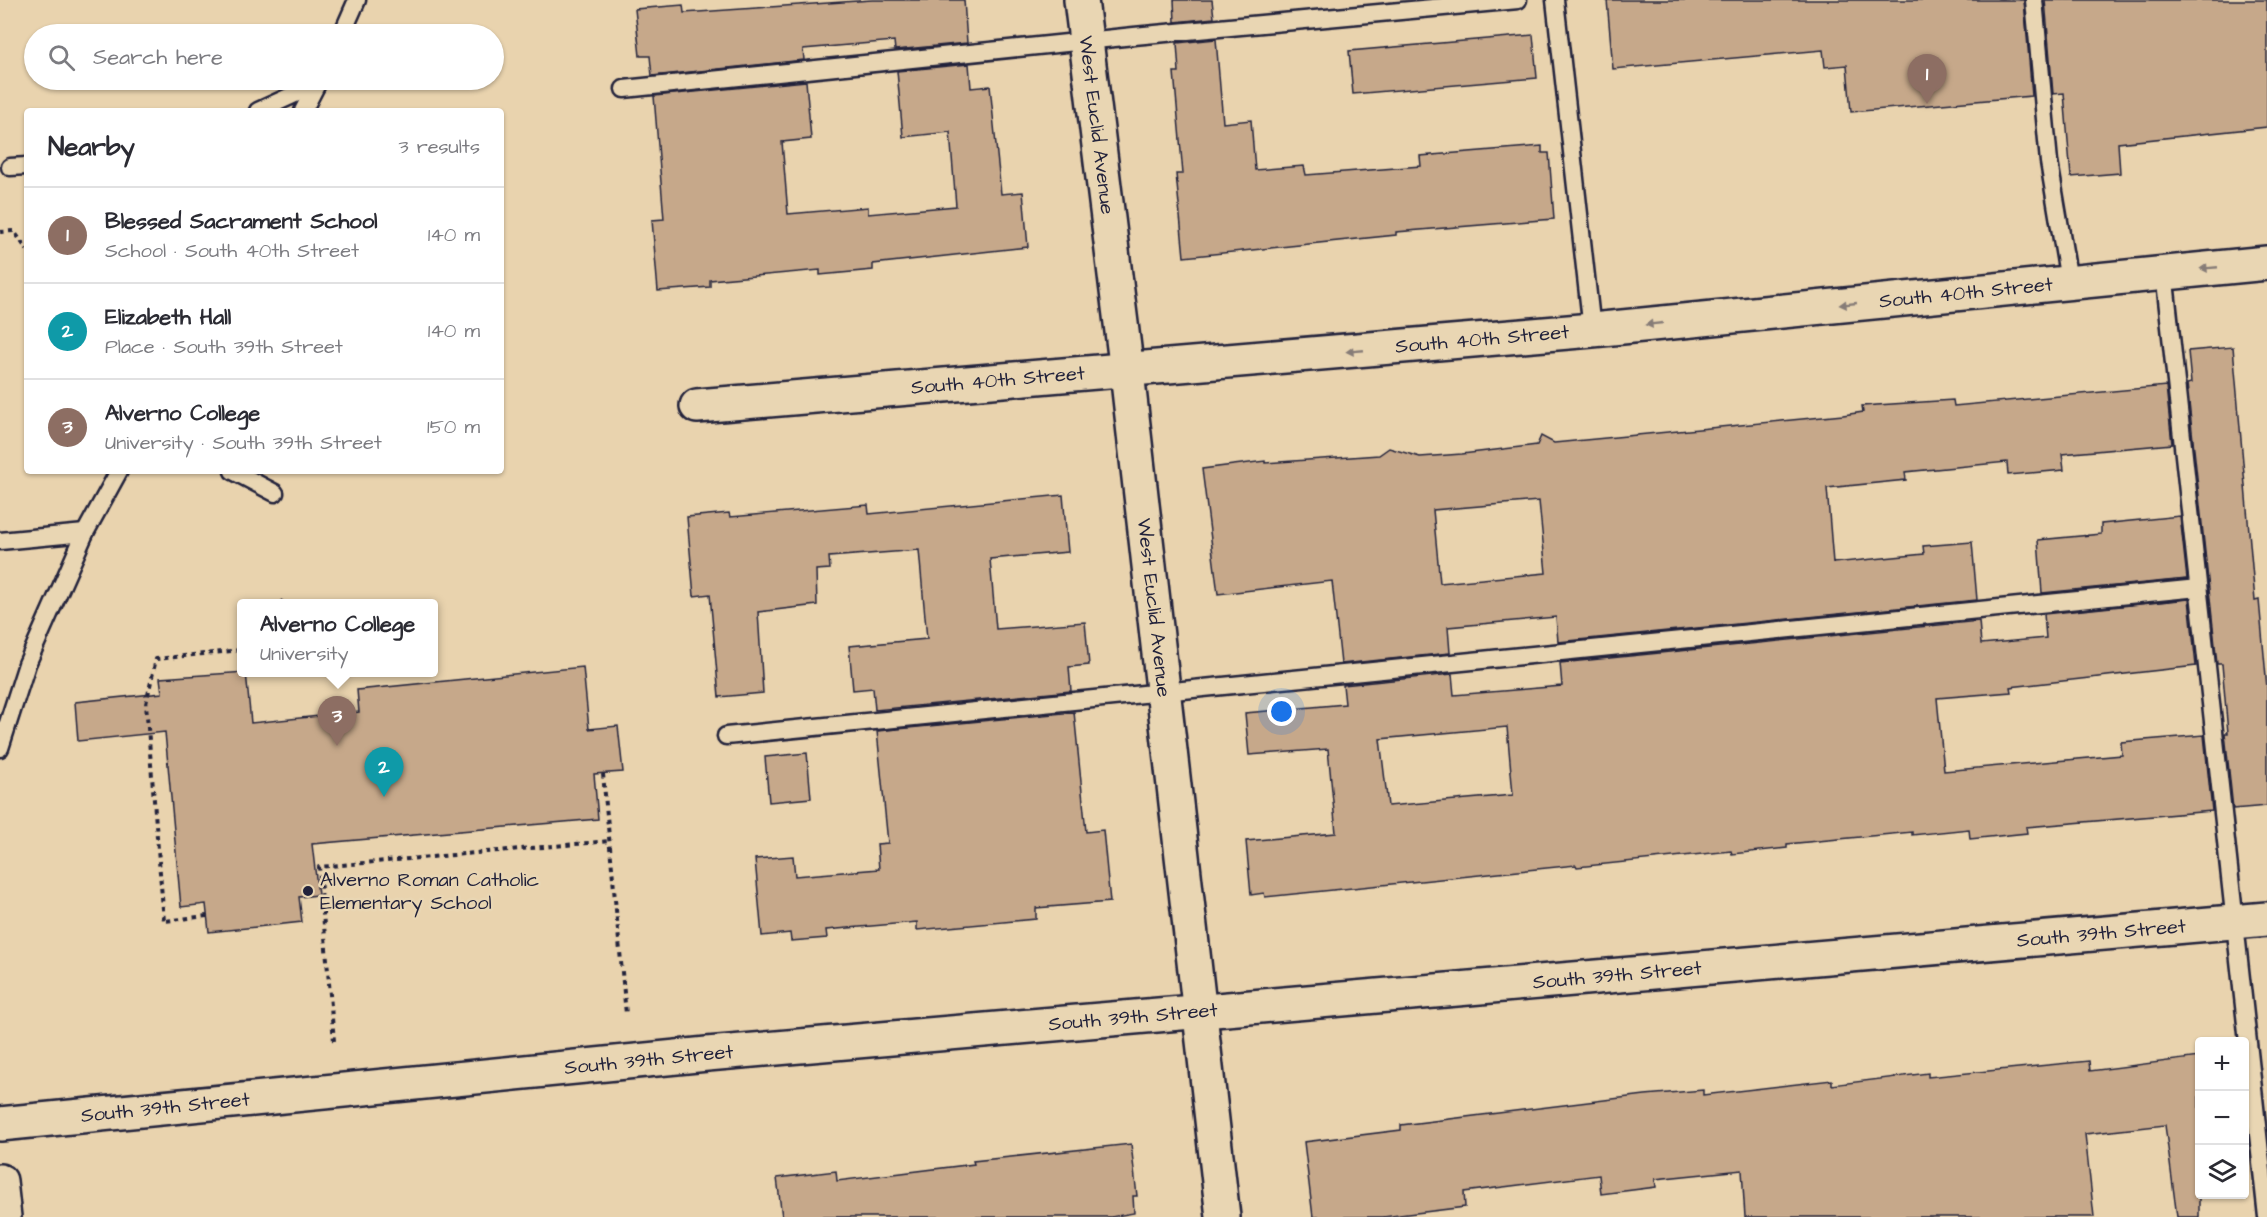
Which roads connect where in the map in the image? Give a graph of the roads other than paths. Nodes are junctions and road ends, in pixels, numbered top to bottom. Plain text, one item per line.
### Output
1 (357, 0) edge
2 (1081, 0) edge
3 (1518, 0) edge
4 (1555, 0) edge
5 (2034, 0) edge
6 (346, 24) edge
7 (1086, 40) junction
8 (624, 88) dead end
9 (301, 90) edge
10 (314, 90) edge
11 (264, 108) edge
12 (305, 108) edge
13 (24, 166) edge
14 (10, 167) dead end
15 (2267, 263) edge
16 (2163, 272) junction
17 (2069, 281) junction
18 (1592, 330) junction
19 (1127, 372) junction
20 (697, 406) dead end
21 (116, 474) edge
22 (239, 474) edge
23 (275, 493) dead end
24 (85, 533) junction
25 (0, 541) edge
26 (2198, 588) junction
27 (1162, 690) junction
28 (726, 736) dead end
29 (0, 748) edge
30 (2267, 919) edge
31 (2233, 922) junction
32 (1199, 1013) junction
33 (0, 1124) edge
34 (0, 1181) edge
35 (4, 1217) edge
36 (1223, 1217) edge
37 (2267, 1217) edge

1 - 6 lane
2 - 7 street, West Euclid Avenue
3 - 7 lane
4 - 18 lane
5 - 17 lane
7 - 8 lane
7 - 19 street, West Euclid Avenue
9 - 11 lane
10 - 12 lane
13 - 14 lane
15 -> 16 street, South 40th Street
16 - 17 street, South 40th Street
16 - 26 lane
17 -> 18 street, South 40th Street
18 -> 19 street, South 40th Street
19 - 20 street, South 40th Street
19 - 27 street, West Euclid Avenue
21 - 24 lane
22 - 23 lane
24 - 25 lane
24 - 29 lane
26 - 27 lane
26 - 31 lane
27 - 28 lane
27 - 32 street, West Euclid Avenue
30 - 31 street, South 39th Street
31 - 32 street, South 39th Street
31 - 37 lane
32 - 33 street, South 39th Street
32 - 36 street, West Euclid Avenue
34 - 35 street

